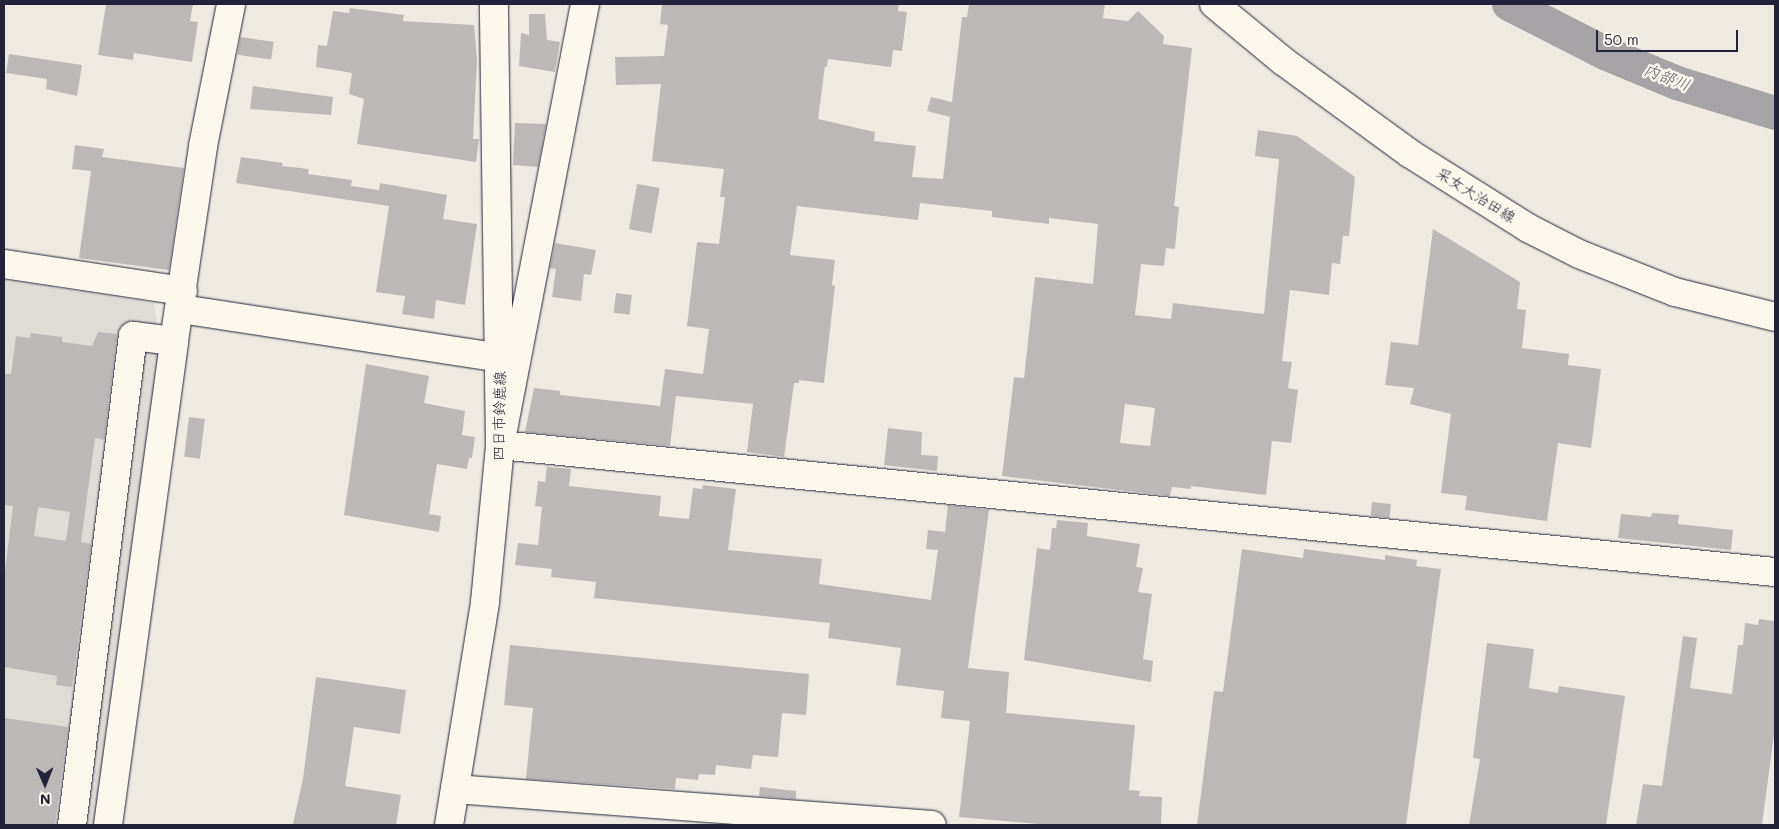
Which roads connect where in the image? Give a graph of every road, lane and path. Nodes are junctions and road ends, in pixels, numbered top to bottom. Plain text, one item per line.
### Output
1 (231, 4) edge
2 (494, 4) edge
3 (585, 4) edge
4 (1214, 4) edge
5 (4, 264) edge
6 (182, 300) junction
7 (1775, 317) edge
8 (174, 342) junction
9 (500, 358) junction
10 (500, 446) junction
11 (1775, 572) edge
12 (455, 788) junction
13 (72, 825) edge
14 (108, 825) edge
15 (449, 825) edge
16 (932, 825) edge

1 - 6 street
2 - 9 street, 四日市鈴鹿線
3 - 10 street
4 - 7 street, 采女大治田線
5 - 6 street
6 - 8 street
6 - 9 street
8 - 13 street
8 - 14 street
9 - 10 street, 四日市鈴鹿線
10 - 11 street
10 - 12 street, 四日市鈴鹿線
12 - 15 street, 四日市鈴鹿線
12 - 16 street

